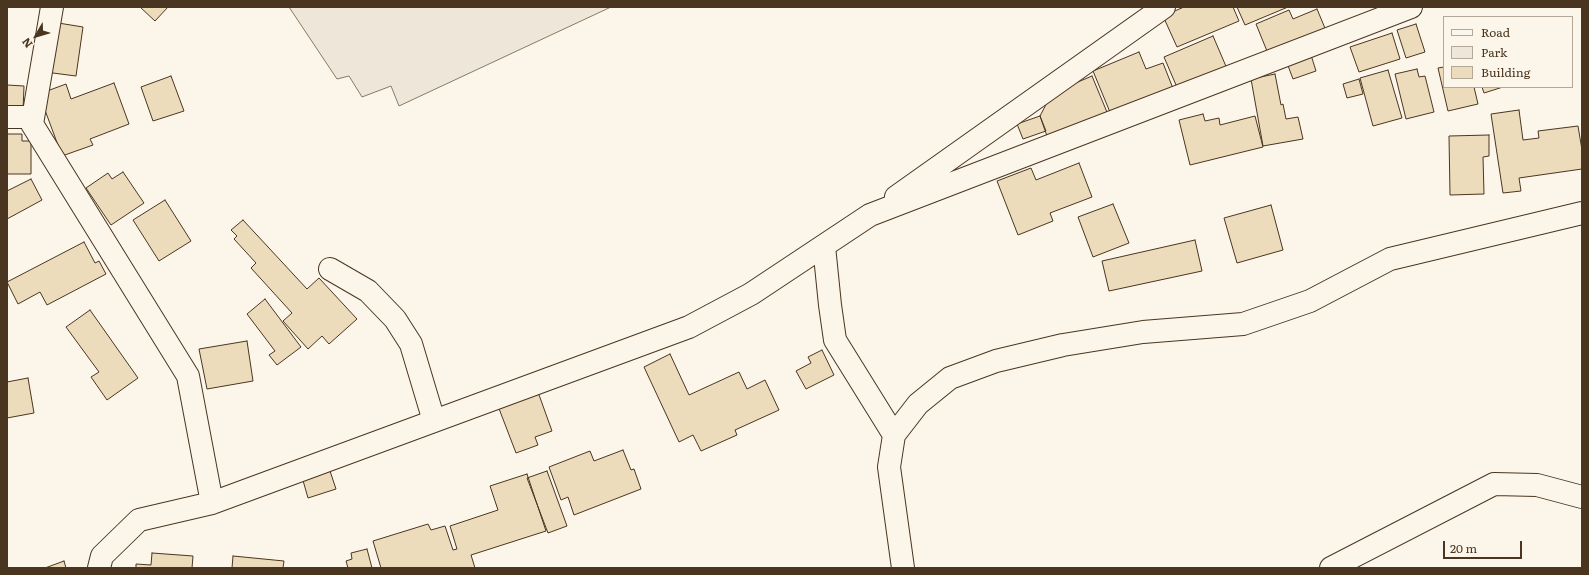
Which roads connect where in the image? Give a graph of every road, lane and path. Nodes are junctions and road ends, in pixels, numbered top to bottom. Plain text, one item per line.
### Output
1 (52, 7) edge
2 (1164, 7) edge
3 (1411, 7) edge
4 (7, 117) edge
5 (33, 117) junction
6 (1582, 213) edge
7 (870, 215) junction
8 (824, 246) junction
9 (330, 269) dead end
10 (434, 421) junction
11 (894, 435) junction
12 (1582, 497) edge
13 (212, 503) junction
14 (99, 568) edge
15 (903, 568) edge
16 (1331, 568) edge

1 - 5 street
2 - 7 street
3 - 7 street
4 - 5 street
5 - 13 street
6 - 11 street
7 - 8 street
8 - 10 street
8 - 11 street
9 - 10 street
10 - 13 street
11 - 15 street
12 - 16 street
13 - 14 street

